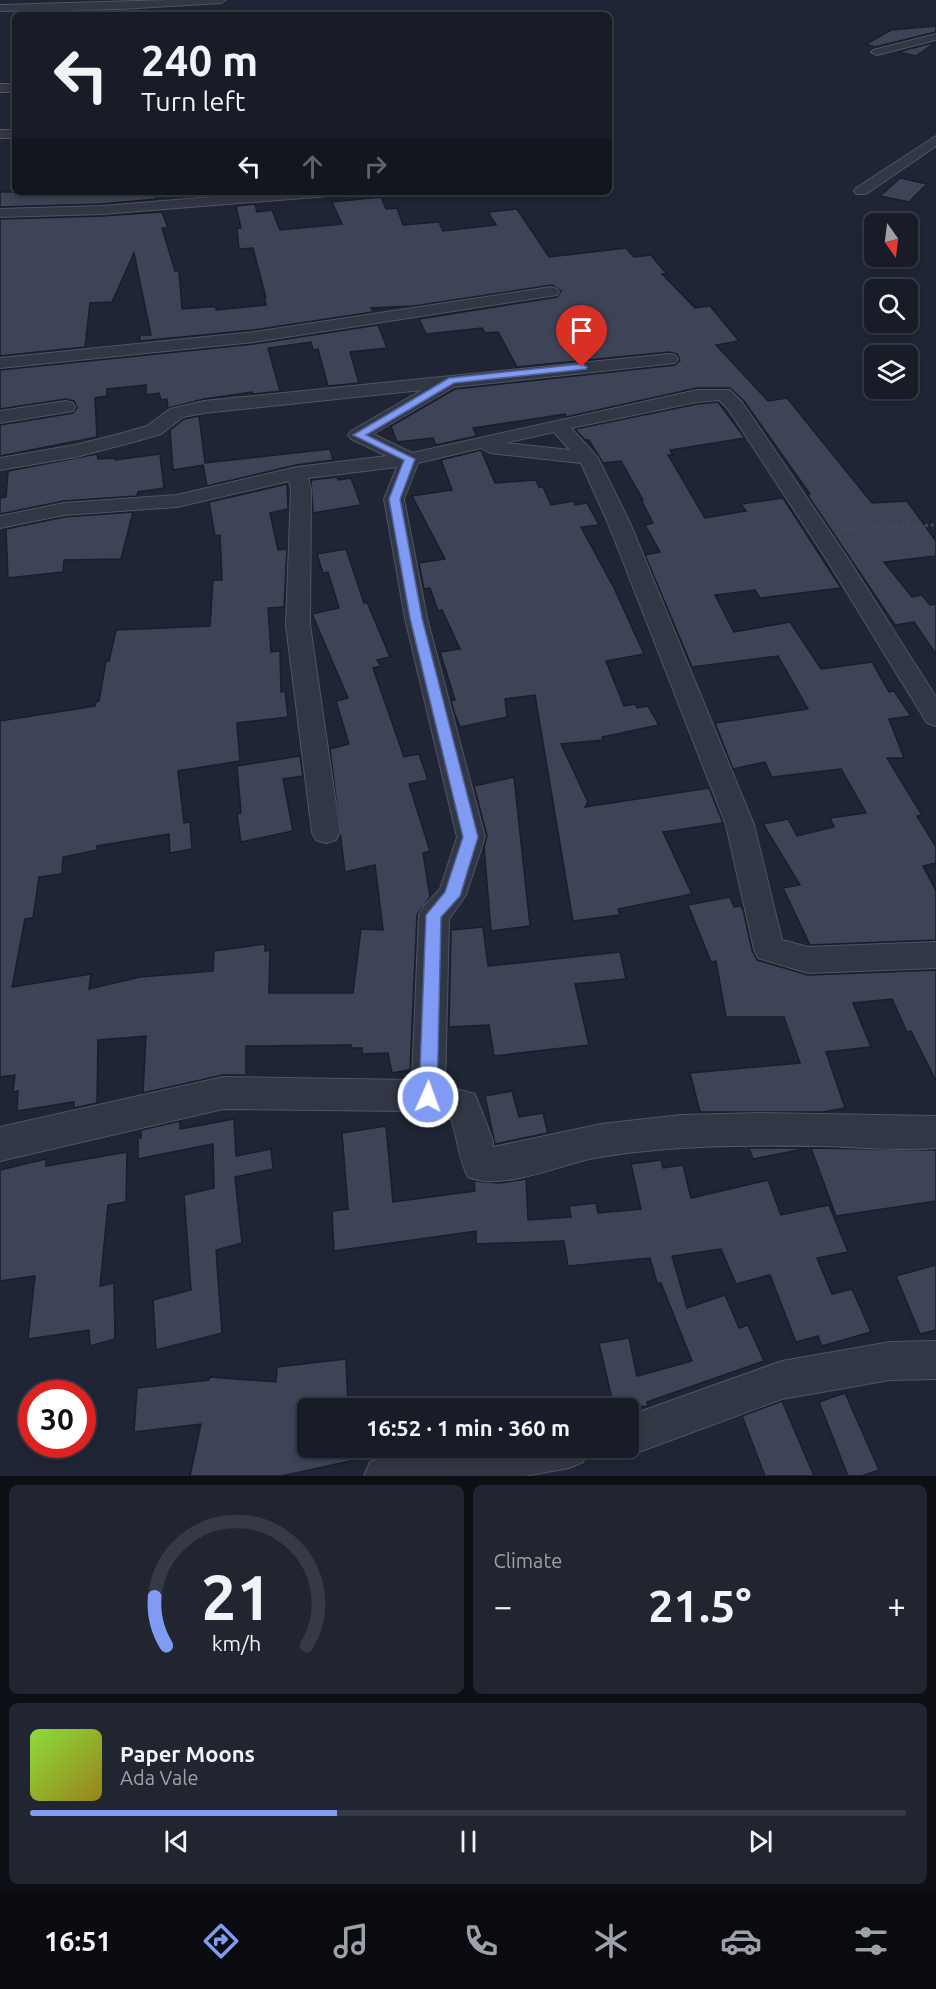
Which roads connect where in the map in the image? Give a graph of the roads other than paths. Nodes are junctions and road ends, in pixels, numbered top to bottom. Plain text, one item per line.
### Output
1 (221, 0) edge
2 (0, 8) edge
3 (936, 37) edge
4 (877, 52) dead end
5 (936, 140) edge
6 (861, 191) dead end
7 (291, 195) edge
8 (0, 213) edge
9 (551, 292) dead end
10 (669, 358) dead end
11 (0, 363) edge
12 (452, 380) junction
13 (66, 407) dead end
14 (0, 417) edge
15 (558, 425) junction
16 (471, 445) junction
17 (588, 458) junction
18 (410, 459) junction
19 (0, 464) edge
20 (297, 473) junction
21 (0, 522) edge
22 (936, 717) edge
23 (326, 832) dead end
24 (936, 955) edge
25 (428, 1097) junction
26 (936, 1132) edge
27 (0, 1143) edge
28 (936, 1360) edge
29 (639, 1432) edge
30 (512, 1458) edge
31 (384, 1476) edge

1 - 2 street
3 - 4 street
5 - 6 street
7 - 8 street
9 - 11 street
10 - 12 street
12 - 18 street
12 - 19 street
13 - 14 street
15 - 16 street
15 - 17 street
15 - 22 street
16 - 17 street
16 - 18 street
17 - 24 street
18 - 20 street
18 - 25 street
20 - 21 street
20 - 23 street
25 - 26 street
25 - 27 street
28 - 29 street
30 - 31 street

